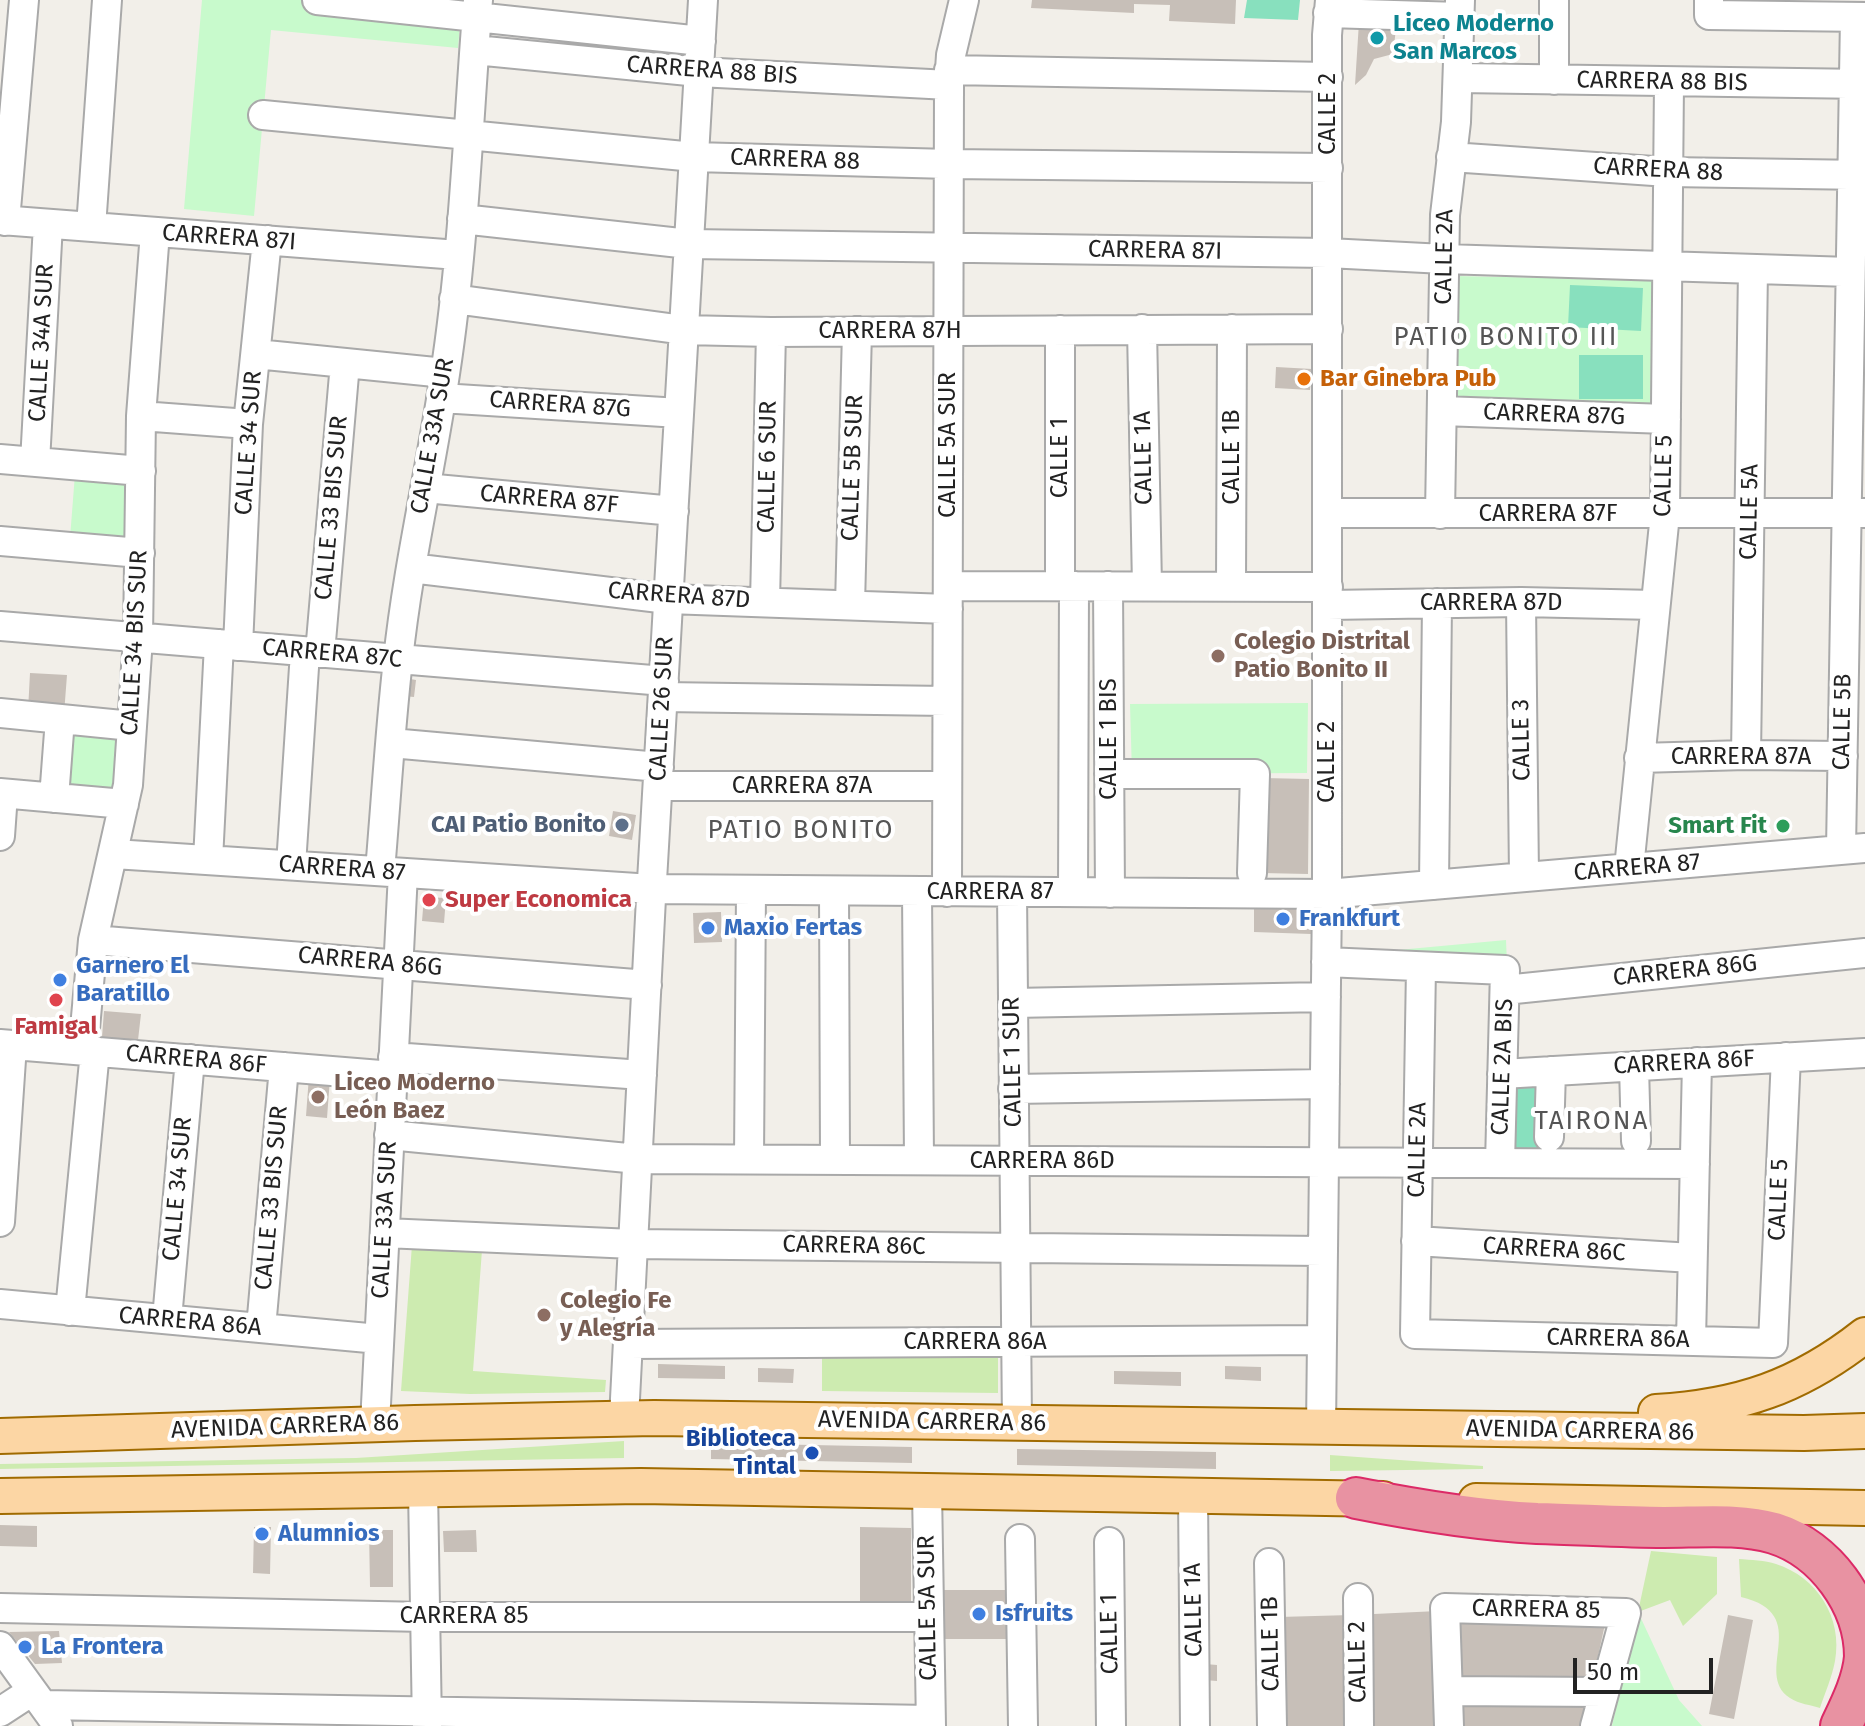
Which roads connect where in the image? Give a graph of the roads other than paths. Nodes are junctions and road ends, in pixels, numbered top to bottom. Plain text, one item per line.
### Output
1 (24, 0) edge
2 (107, 0) edge
3 (317, 0) edge
4 (703, 0) edge
5 (964, 0) edge
6 (1554, 0) edge
7 (382, 3) edge
8 (1329, 7) edge
9 (477, 8) edge
10 (1460, 8) edge
11 (1709, 8) edge
12 (1795, 8) edge
13 (1860, 17) edge
14 (10, 30) edge
15 (701, 41) junction
16 (475, 50) junction
17 (699, 72) junction
18 (949, 77) junction
19 (1328, 77) junction
20 (1459, 78) junction
21 (1554, 80) junction
22 (1669, 83) junction
23 (1859, 84) edge
24 (263, 115) dead end
25 (7, 119) edge
26 (470, 135) junction
27 (694, 157) junction
28 (1451, 157) junction
29 (949, 164) junction
30 (1328, 168) junction
31 (1668, 172) junction
32 (1858, 175) edge
33 (462, 219) junction
34 (2, 220) edge
35 (48, 224) junction
36 (91, 227) junction
37 (155, 232) junction
38 (267, 240) junction
39 (689, 244) junction
40 (948, 249) junction
41 (1328, 253) junction
42 (458, 255) junction
43 (1444, 259) junction
44 (1667, 266) junction
45 (1753, 269) junction
46 (1850, 272) junction
47 (454, 299) junction
48 (1142, 329) junction
49 (1232, 329) junction
50 (1328, 329) junction
51 (684, 330) junction
52 (1060, 330) junction
53 (857, 331) junction
54 (948, 331) junction
55 (771, 332) junction
56 (256, 354) junction
57 (345, 363) junction
58 (443, 386) junction
59 (1442, 411) junction
60 (679, 413) junction
61 (141, 416) junction
62 (1666, 419) junction
63 (248, 424) junction
64 (0, 459) edge
65 (35, 462) junction
66 (141, 471) junction
67 (425, 488) junction
68 (674, 511) junction
69 (1328, 513) junction
70 (1750, 513) junction
71 (1856, 513) edge
72 (1440, 514) junction
73 (1665, 514) junction
74 (0, 541) edge
75 (140, 553) junction
76 (411, 568) junction
77 (1067, 586) junction
78 (1108, 586) junction
79 (1147, 586) junction
80 (1231, 586) junction
81 (1328, 596) junction
82 (948, 597) junction
83 (668, 599) junction
84 (765, 602) junction
85 (1521, 602) junction
86 (1437, 603) junction
87 (850, 605) junction
88 (1655, 605) junction
89 (0, 626) edge
90 (138, 638) junction
91 (228, 645) junction
92 (312, 652) junction
93 (398, 660) junction
94 (663, 689) junction
95 (947, 701) junction
96 (0, 713) edge
97 (60, 719) junction
98 (132, 726) junction
99 (391, 743) junction
100 (1746, 755) junction
101 (1843, 756) junction
102 (1639, 758) junction
103 (1109, 774) junction
104 (658, 776) junction
105 (947, 786) junction
106 (2, 794) edge
107 (54, 798) junction
108 (124, 804) junction
109 (0, 836) edge
110 (1853, 849) edge
111 (114, 854) junction
112 (208, 860) junction
113 (291, 865) junction
114 (1629, 868) junction
115 (392, 872) junction
116 (1252, 873) dead end
117 (1524, 877) junction
118 (1434, 885) junction
119 (652, 889) junction
120 (751, 890) junction
121 (834, 891) junction
122 (917, 891) junction
123 (947, 892) junction
124 (1012, 892) junction
125 (1073, 892) junction
126 (1110, 893) junction
127 (1327, 894) junction
128 (93, 940) junction
129 (1865, 953) edge
130 (1326, 962) junction
131 (398, 965) junction
132 (1421, 967) junction
133 (1505, 980) junction
134 (647, 985) junction
135 (1326, 997) junction
136 (1013, 1003) junction
137 (6, 1044) edge
138 (89, 1051) junction
139 (1865, 1053) edge
140 (1786, 1057) junction
141 (190, 1059) junction
142 (1697, 1062) junction
143 (393, 1066) junction
144 (1634, 1066) junction
145 (284, 1067) junction
146 (1551, 1071) junction
147 (1502, 1074) junction
148 (642, 1075) junction
149 (1325, 1084) junction
150 (1013, 1089) junction
151 (389, 1135) junction
152 (1549, 1137) dead end
153 (1636, 1141) dead end
154 (2, 1146) edge
155 (638, 1159) junction
156 (749, 1159) junction
157 (835, 1160) junction
158 (919, 1160) junction
159 (1014, 1160) junction
160 (1324, 1162) junction
161 (1418, 1162) junction
162 (1500, 1163) junction
163 (1695, 1164) junction
164 (0, 1222) edge
165 (385, 1233) junction
166 (1416, 1241) junction
167 (633, 1244) junction
168 (1015, 1248) junction
169 (1323, 1251) junction
170 (1692, 1258) junction
171 (0, 1304) edge
172 (70, 1311) junction
173 (167, 1319) junction
174 (261, 1328) junction
175 (1415, 1334) joint
176 (1865, 1335) edge
177 (379, 1339) junction
178 (1322, 1340) junction
179 (1016, 1341) junction
180 (1691, 1341) junction
181 (1773, 1343) joint
182 (628, 1344) junction
183 (624, 1418) junction
184 (1017, 1423) junction
185 (375, 1424) junction
186 (1321, 1428) junction
187 (1368, 1429) junction
188 (1865, 1431) edge
189 (0, 1436) edge
190 (423, 1489) junction
191 (927, 1491) junction
192 (1193, 1495) junction
193 (0, 1496) edge
194 (1356, 1498) junction
195 (1865, 1508) edge
196 (1020, 1539) dead end
197 (1109, 1542) dead end
198 (1269, 1563) dead end
199 (1358, 1598) dead end
200 (0, 1608) edge
201 (425, 1617) junction
202 (929, 1617) junction
203 (0, 1646) edge
204 (1448, 1691) junction
205 (1604, 1692) junction
206 (45, 1708) edge
207 (0, 1712) edge
208 (427, 1718) edge
209 (930, 1723) edge
210 (1023, 1726) edge
211 (1111, 1726) edge
212 (1195, 1726) edge
213 (1272, 1726) edge
214 (1359, 1726) edge
215 (1449, 1726) edge
216 (1595, 1726) edge
217 (1841, 1726) edge

1 - 14 street
2 - 36 street
3 - 7 street
4 - 15 street, CALLE 26 SUR
5 - 18 street, CALLE 5A SUR
6 - 21 street
7 - 9 street
8 - 10 street
8 - 19 street, CALLE 2
9 - 15 street
9 - 16 street, CALLE 33A SUR
10 - 20 street, CALLE 2A
11 - 12 street
12 - 13 street
13 - 23 street, CALLE 5B
14 - 25 street
15 - 17 street, CALLE 26 SUR
16 - 17 street, CARRERA 88 BIS
16 - 26 street, CALLE 33A SUR
17 - 18 street, CARRERA 88 BIS
17 - 27 street, CALLE 26 SUR
18 - 19 street, CARRERA 88 BIS
18 - 29 street, CALLE 5A SUR
19 - 30 street, CALLE 2
20 - 21 street, CARRERA 88 BIS
20 - 28 street, CALLE 2A
21 - 22 street, CARRERA 88 BIS
22 - 23 street, CARRERA 88 BIS
22 - 31 street, CALLE 5
23 - 32 street, CALLE 5B
24 - 26 street, CARRERA 88
25 - 34 street
26 - 27 street, CARRERA 88
26 - 33 street, CALLE 33A SUR
27 - 29 street, CARRERA 88
27 - 39 street, CALLE 26 SUR
28 - 31 street, CARRERA 88
28 - 43 street, CALLE 2A
29 - 30 street, CARRERA 88
29 - 40 street, CALLE 5A SUR
30 - 41 street, CALLE 2
31 - 32 street, CARRERA 88
31 - 44 street, CALLE 5
32 - 46 street, CALLE 5B
33 - 39 street, CARRERA 87I
33 - 42 street, CALLE 33A SUR
34 - 35 street, CARRERA 87I
35 - 36 street, CARRERA 87I
35 - 65 street, CALLE 34A SUR
36 - 37 street, CARRERA 87I
37 - 38 street, CARRERA 87I
37 - 61 street, CALLE 34 BIS SUR
38 - 42 street, CARRERA 87I
38 - 56 street, CALLE 34 SUR
39 - 40 street, CARRERA 87I
39 - 51 street, CALLE 26 SUR
40 - 41 street, CARRERA 87I
40 - 54 street, CALLE 5A SUR
41 - 43 street, CARRERA 87I
41 - 50 street, CALLE 2
42 - 47 street, CALLE 33A SUR
43 - 44 street, CARRERA 87I
43 - 59 street, CALLE 2A
44 - 45 street, CARRERA 87I
44 - 62 street, CALLE 5
45 - 46 street, CARRERA 87I
45 - 70 street, CALLE 5A
46 - 71 street, CALLE 5B
47 - 51 street, CARRERA 87H
47 - 58 street, CALLE 33A SUR
48 - 49 street, CARRERA 87H
48 - 52 street, CARRERA 87H
48 - 79 street, CALLE 1A
49 - 50 street, CARRERA 87H
49 - 80 street, CALLE 1B
50 - 69 street, CALLE 2
51 - 55 street, CARRERA 87H
51 - 60 street, CALLE 26 SUR
52 - 54 street, CARRERA 87H
52 - 77 street, CALLE 1
53 - 54 street, CARRERA 87H
53 - 55 street, CARRERA 87H
53 - 87 street, CALLE 5B SUR
54 - 82 street, CALLE 5A SUR
55 - 84 street, CALLE 6 SUR
56 - 57 street, CARRERA 87G
56 - 63 street, CALLE 34 SUR
57 - 58 street, CARRERA 87G
57 - 92 street, CALLE 33 BIS SUR
58 - 60 street, CARRERA 87G
58 - 67 street, CALLE 33A SUR
59 - 62 street, CARRERA 87G
59 - 72 street, CALLE 2A
60 - 68 street, CALLE 26 SUR
61 - 63 street
61 - 66 street, CALLE 34 BIS SUR
62 - 73 street, CALLE 5
63 - 91 street, CALLE 34 SUR
64 - 65 street
65 - 66 street
66 - 75 street, CALLE 34 BIS SUR
67 - 68 street, CARRERA 87F
67 - 76 street, CALLE 33A SUR
68 - 83 street, CALLE 26 SUR
69 - 72 street, CARRERA 87F
69 - 81 street, CALLE 2
70 - 71 street, CARRERA 87F
70 - 73 street, CARRERA 87F
70 - 100 street, CALLE 5A
71 - 101 street, CALLE 5B
72 - 73 street, CARRERA 87F
73 - 88 street, CALLE 5
74 - 75 street
75 - 90 street, CALLE 34 BIS SUR
76 - 83 street, CARRERA 87D
76 - 93 street, CALLE 33A SUR
77 - 78 street, CARRERA 87D
77 - 82 street, CARRERA 87D
77 - 125 street, CALLE 1 BIS
78 - 79 street, CARRERA 87D
78 - 103 street, CALLE 1 BIS
79 - 80 street, CARRERA 87D
80 - 81 street, CARRERA 87D
81 - 86 street, CARRERA 87D
81 - 127 street, CALLE 2
82 - 87 street, CARRERA 87D
82 - 95 street, CALLE 5A SUR
83 - 84 street, CARRERA 87D
83 - 94 street, CALLE 26 SUR
84 - 87 street, CARRERA 87D
85 - 86 street, CARRERA 87D
85 - 88 street, CARRERA 87D
85 - 117 street, CALLE 3
86 - 118 street
88 - 102 street, CALLE 5
89 - 90 street, CARRERA 87C
90 - 91 street, CARRERA 87C
90 - 98 street, CALLE 34 BIS SUR
91 - 92 street, CARRERA 87C
91 - 112 street, CALLE 34 SUR
92 - 93 street, CARRERA 87C
92 - 113 street, CALLE 33 BIS SUR
93 - 94 street, CARRERA 87C
93 - 99 street, CALLE 33A SUR
94 - 95 street, CARRERA 87C
94 - 104 street, CALLE 26 SUR
95 - 105 street, CALLE 5A SUR
96 - 97 street
97 - 98 street
97 - 107 street
98 - 108 street, CALLE 34 BIS SUR
99 - 104 street, CARRERA 87A
99 - 115 street, CALLE 33A SUR
100 - 101 street, CARRERA 87A
100 - 102 street, CARRERA 87A
101 - 110 street, CALLE 5B
102 - 114 street, CALLE 5
103 - 116 street
103 - 126 street, CALLE 1 BIS
104 - 105 street, CARRERA 87A
104 - 119 street, CALLE 26 SUR
105 - 123 street, CALLE 5A SUR
106 - 107 street
106 - 109 street
107 - 108 street
108 - 111 street, CALLE 34 BIS SUR
110 - 114 street, CARRERA 87
111 - 112 street, CARRERA 87
111 - 128 street, CALLE 34 BIS SUR
112 - 113 street, CARRERA 87
113 - 115 street, CARRERA 87
114 - 117 street, CARRERA 87
115 - 119 street, CARRERA 87
115 - 131 street, CALLE 33A SUR
117 - 118 street, CARRERA 87
118 - 127 street, CARRERA 87
119 - 120 street, CARRERA 87
119 - 134 street, CALLE 26 SUR
120 - 121 street, CARRERA 87
120 - 156 street
121 - 122 street, CARRERA 87
121 - 157 street
122 - 123 street, CARRERA 87
122 - 158 street
123 - 124 street, CARRERA 87
124 - 125 street, CARRERA 87
124 - 136 street, CALLE 1 SUR
125 - 126 street, CARRERA 87
126 - 127 street, CARRERA 87
127 - 130 street, CALLE 2
128 - 131 street, CARRERA 86G
128 - 138 street, CALLE 34 BIS SUR
129 - 133 street, CARRERA 86G
130 - 132 street, CARRERA 86G
130 - 135 street, CALLE 2
131 - 134 street, CARRERA 86G
131 - 143 street, CALLE 33A SUR
132 - 133 street, CARRERA 86G
132 - 161 street, CALLE 2A
133 - 147 street, CALLE 2A BIS
134 - 148 street, CALLE 26 SUR
135 - 136 street
135 - 149 street, CALLE 2
136 - 150 street, CALLE 1 SUR
137 - 138 street, CARRERA 86F
137 - 154 street
138 - 141 street, CARRERA 86F
138 - 172 street, CALLE 34 BIS SUR
139 - 140 street, CARRERA 86F
140 - 142 street, CARRERA 86F
140 - 181 street, CALLE 5
141 - 145 street, CARRERA 86F
141 - 173 street, CALLE 34 SUR
142 - 144 street, CARRERA 86F
142 - 163 street
143 - 145 street, CARRERA 86F
143 - 148 street, CARRERA 86F
143 - 151 street, CALLE 33A SUR
144 - 146 street, CARRERA 86F
144 - 153 street
145 - 174 street, CALLE 33 BIS SUR
146 - 147 street, CARRERA 86F
146 - 152 street
147 - 162 street, CALLE 2A BIS
148 - 155 street, CALLE 26 SUR
149 - 150 street
149 - 160 street, CALLE 2
150 - 159 street, CALLE 1 SUR
151 - 155 street, CARRERA 86D
151 - 165 street, CALLE 33A SUR
154 - 164 street
155 - 156 street, CARRERA 86D
155 - 167 street, CALLE 26 SUR
156 - 157 street, CARRERA 86D
157 - 158 street, CARRERA 86D
158 - 159 street, CARRERA 86D
159 - 160 street, CARRERA 86D
159 - 168 street, CALLE 1 SUR
160 - 161 street, CARRERA 86D
160 - 169 street, CALLE 2
161 - 162 street, CARRERA 86D
161 - 166 street, CALLE 2A
162 - 163 street, CARRERA 86D
163 - 170 street
165 - 167 street, CARRERA 86C
165 - 177 street, CALLE 33A SUR
166 - 170 street, CARRERA 86C
166 - 175 street, CALLE 2A
167 - 168 street, CARRERA 86C
167 - 182 street, CALLE 26 SUR
168 - 169 street, CARRERA 86C
168 - 179 street, CALLE 1 SUR
169 - 178 street, CALLE 2
170 - 180 street
171 - 172 street, CARRERA 86A
172 - 173 street, CARRERA 86A
173 - 174 street, CARRERA 86A
174 - 177 street, CARRERA 86A
175 - 180 street, CARRERA 86A
176 - 187 main road
177 - 185 street, CALLE 33A SUR
178 - 179 street, CARRERA 86A
178 - 186 street, CALLE 2
179 - 182 street, CARRERA 86A
179 - 184 street, CALLE 1 SUR
180 - 181 street, CARRERA 86A
182 - 183 street, CALLE 26 SUR
183 - 184 main road, AVENIDA CARRERA 86
183 - 185 main road, AVENIDA CARRERA 86
184 - 186 main road, AVENIDA CARRERA 86
185 - 189 main road, AVENIDA CARRERA 86
186 - 187 main road, AVENIDA CARRERA 86
187 - 188 main road, AVENIDA CARRERA 86
190 - 191 main road
190 - 193 main road
190 - 201 street
191 - 192 main road
191 - 202 street, CALLE 5A SUR
192 - 194 main road
192 - 212 street, CALLE 1A
194 - 195 main road
194 - 217 highway
196 - 210 street
197 - 211 street, CALLE 1
198 - 213 street, CALLE 1B
199 - 214 street, CALLE 2
200 - 201 street, CARRERA 85
201 - 202 street, CARRERA 85
201 - 208 street
202 - 209 street, CALLE 5A SUR
203 - 206 street
204 - 205 street
204 - 205 street, CARRERA 85
204 - 215 street
205 - 216 street
206 - 207 street
206 - 208 street
208 - 209 street

